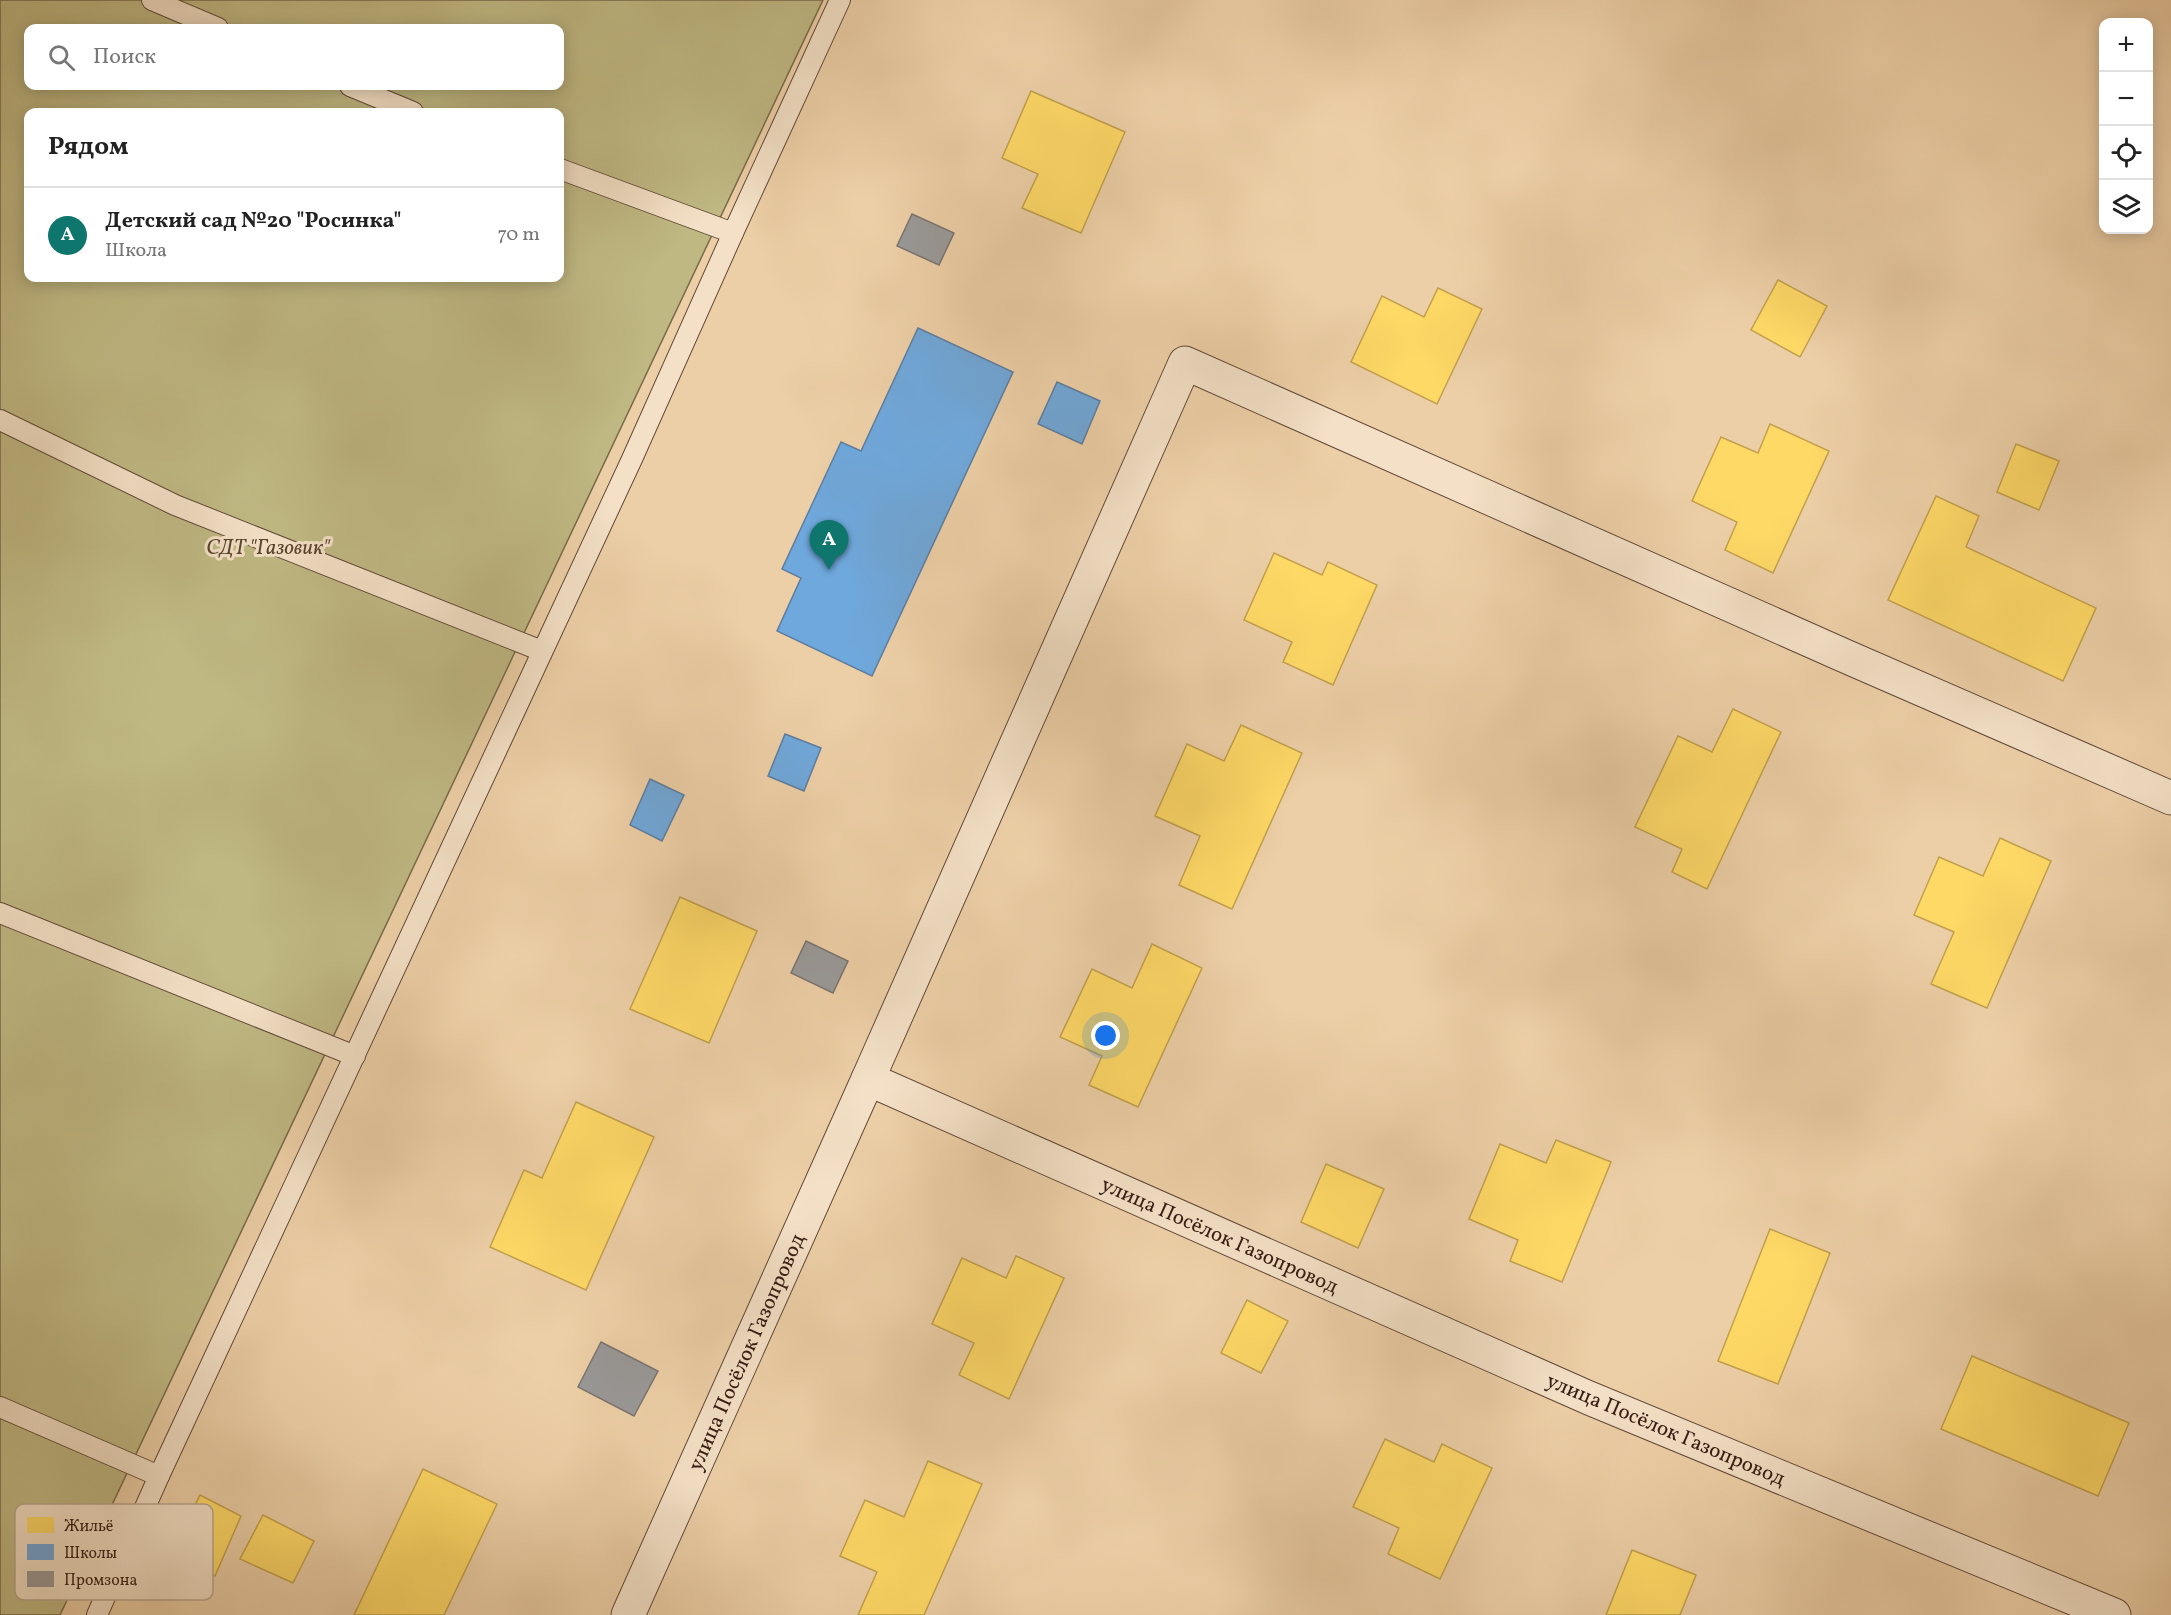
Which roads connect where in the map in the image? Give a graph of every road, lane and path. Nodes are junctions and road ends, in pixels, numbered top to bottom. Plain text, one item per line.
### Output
1 (152, 0) edge
2 (840, 0) edge
3 (209, 24) edge
4 (361, 90) edge
5 (403, 108) edge
6 (564, 170) edge
7 (732, 233) junction
8 (0, 420) edge
9 (542, 651) junction
10 (2171, 798) edge
11 (0, 913) edge
12 (355, 1056) junction
13 (868, 1079) junction
14 (0, 1407) edge
15 (159, 1476) junction
16 (147, 1504) edge
17 (104, 1600) edge
18 (97, 1615) edge
19 (628, 1615) edge
20 (2114, 1615) edge

1 - 3 lane
2 - 7 lane
4 - 5 lane
6 - 7 lane
7 - 9 lane
8 - 9 lane
9 - 12 lane
10 - 13 street
11 - 12 lane
12 - 15 lane
13 - 19 street, улица Посёлок Газопровод
13 - 20 street, улица Посёлок Газопровод
14 - 15 lane
15 - 16 lane
17 - 18 lane

